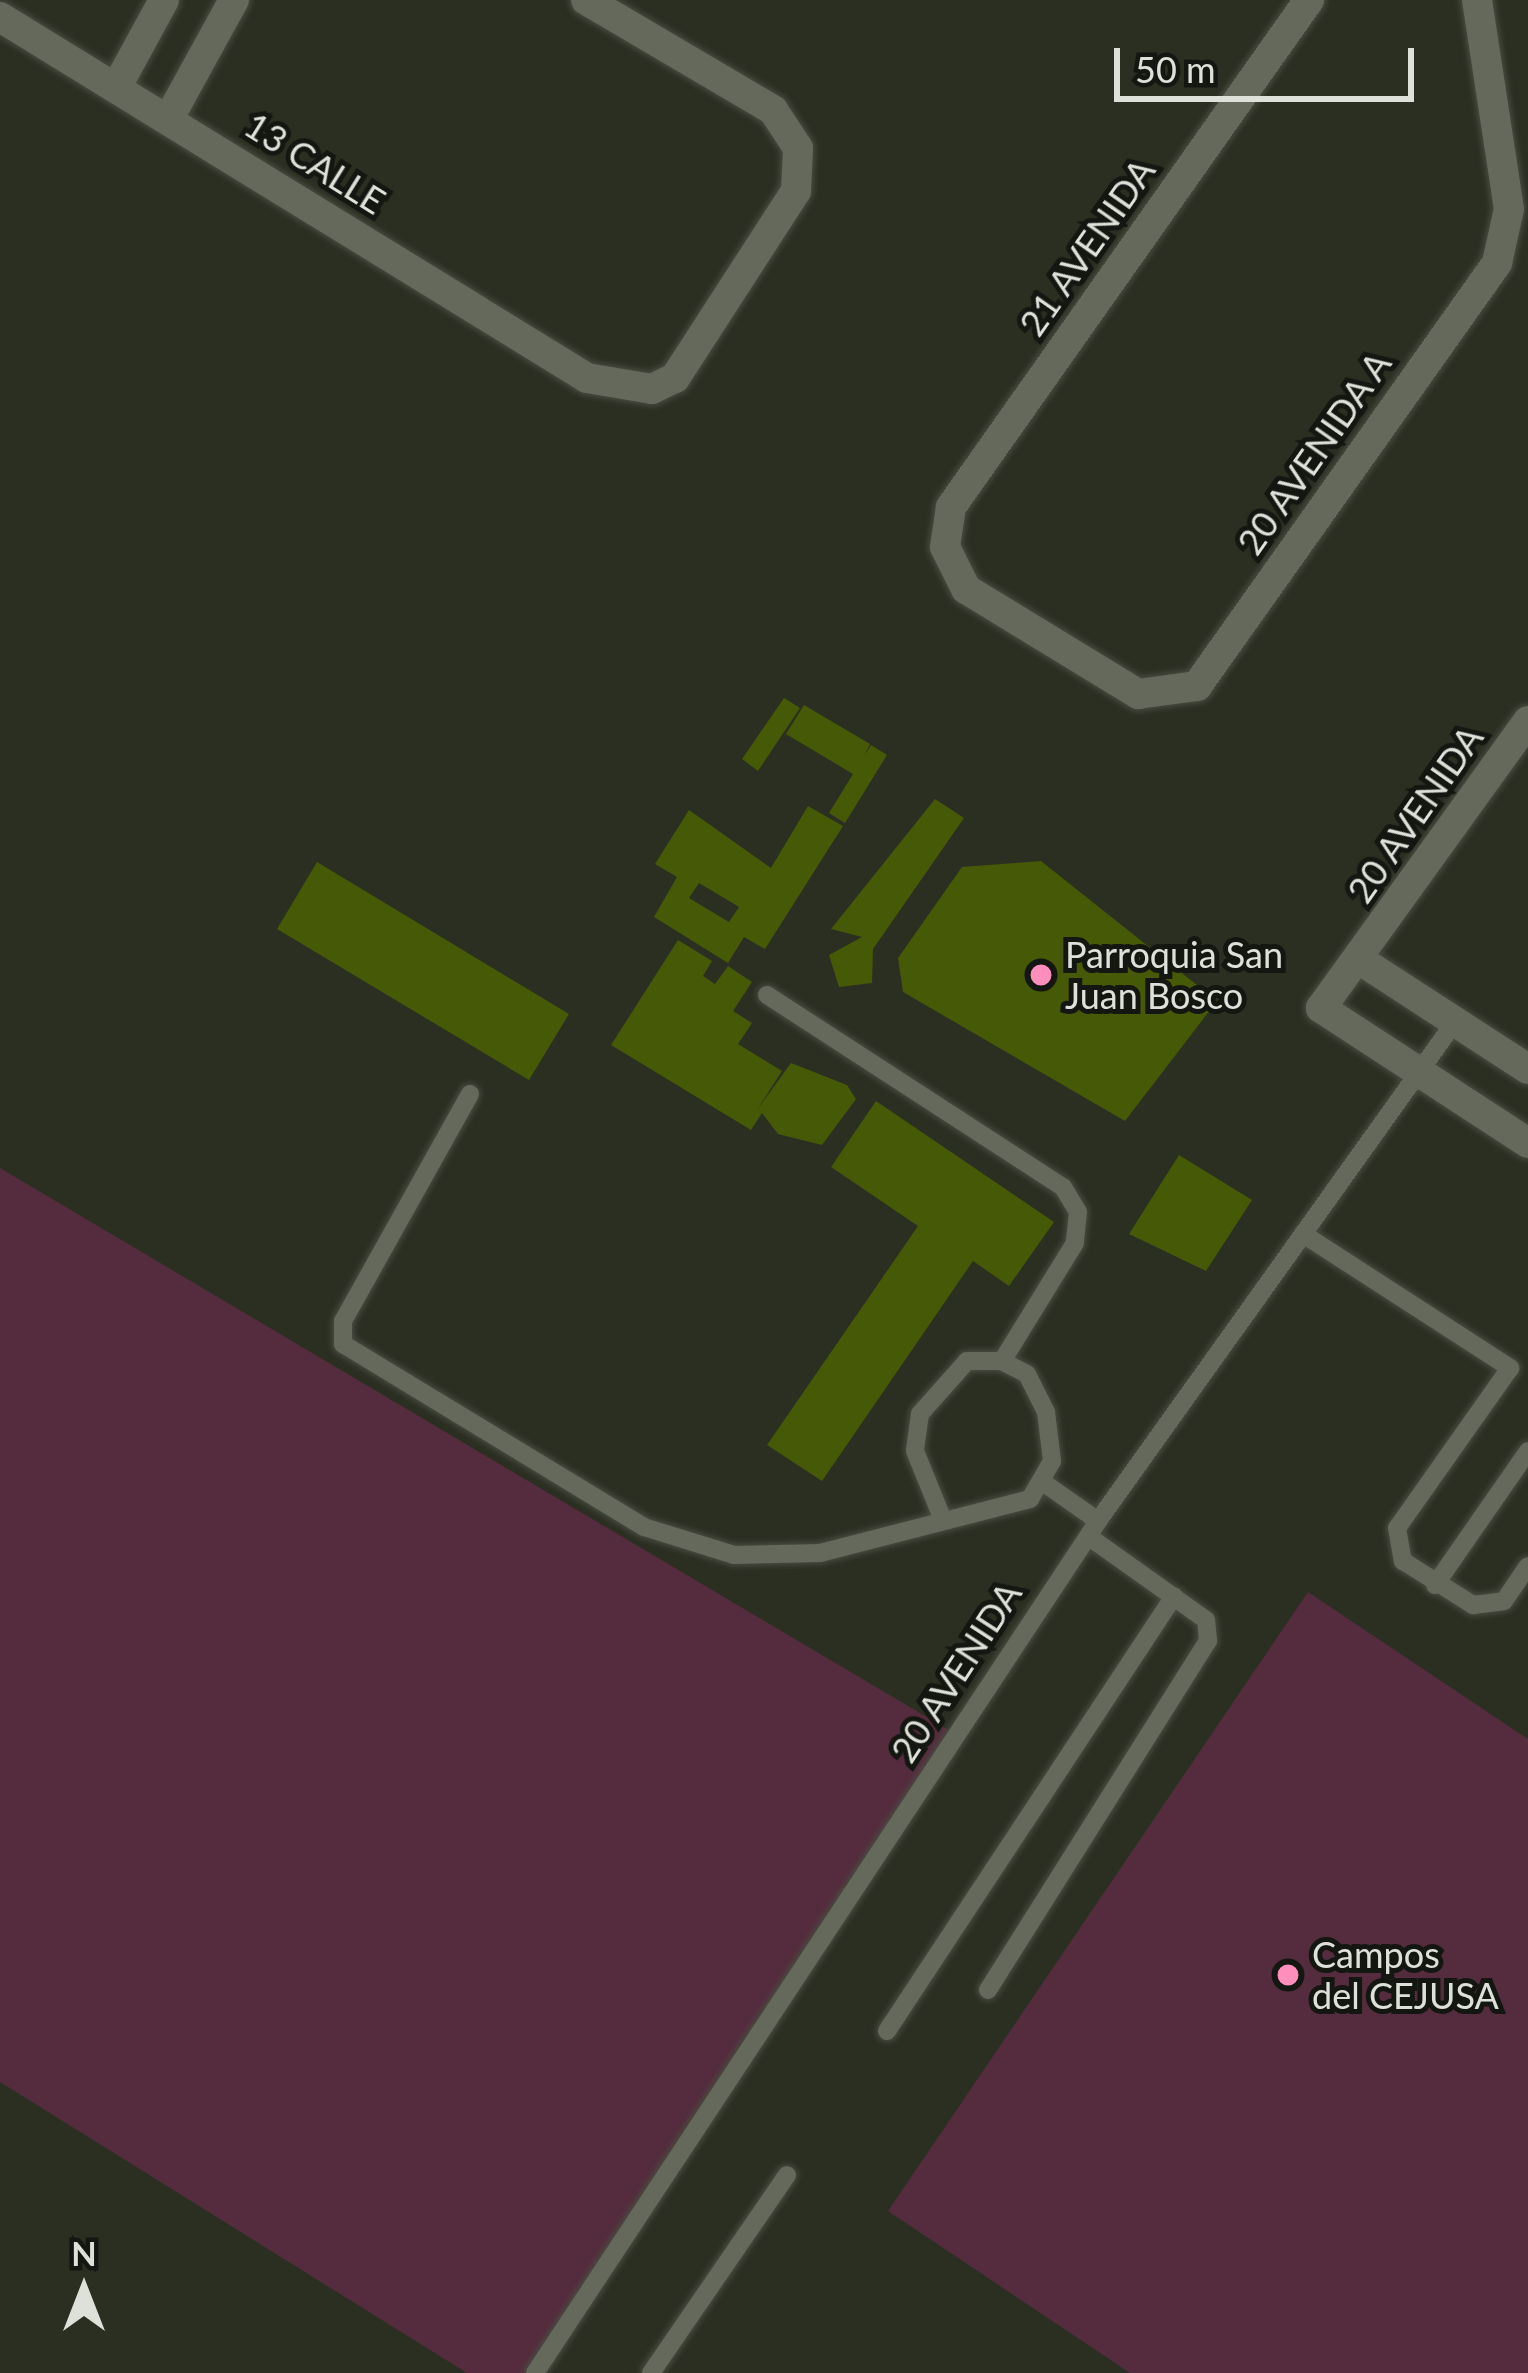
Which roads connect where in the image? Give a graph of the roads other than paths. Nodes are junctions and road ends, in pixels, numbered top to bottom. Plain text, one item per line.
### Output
1 (164, 0) edge
2 (234, 0) edge
3 (586, 0) edge
4 (1310, 0) edge
5 (1477, 0) edge
6 (0, 17) edge
7 (116, 88) junction
8 (169, 118) junction
9 (1167, 698) joint
10 (1528, 721) edge
11 (1360, 960) junction
12 (767, 995) dead end
13 (1454, 1023) junction
14 (1528, 1069) edge
15 (1420, 1072) junction
16 (470, 1094) dead end
17 (1528, 1143) edge
18 (1303, 1234) junction
19 (1002, 1361) junction
20 (1510, 1368) junction
21 (1528, 1381) edge
22 (1528, 1451) edge
23 (1044, 1483) junction
24 (943, 1520) junction
25 (1094, 1529) junction
26 (1528, 1566) edge
27 (1436, 1585) junction
28 (1174, 1596) junction
29 (988, 1990) dead end
30 (887, 2031) dead end
31 (788, 2175) dead end
32 (536, 2373) edge
33 (651, 2373) edge

1 - 7 street
2 - 8 street
3 - 8 street, 13 CALLE
4 - 9 street, 21 AVENIDA
5 - 9 street, 20 AVENIDA A
6 - 7 street, 13 CALLE
7 - 8 street, 13 CALLE
10 - 11 street, 20 AVENIDA
11 - 13 street
11 - 15 street, 20 AVENIDA
12 - 19 lane
13 - 14 street
13 - 15 lane, 20 AVENIDA
15 - 17 street
15 - 18 lane, 20 AVENIDA
16 - 24 lane
18 - 20 lane
18 - 25 lane, 20 AVENIDA
19 - 23 lane
19 - 24 lane
20 - 21 lane
20 - 27 lane
22 - 27 lane
23 - 24 lane
23 - 25 lane
25 - 28 lane
25 - 32 lane, 20 AVENIDA
26 - 27 lane
28 - 29 lane
28 - 30 lane
31 - 33 lane

